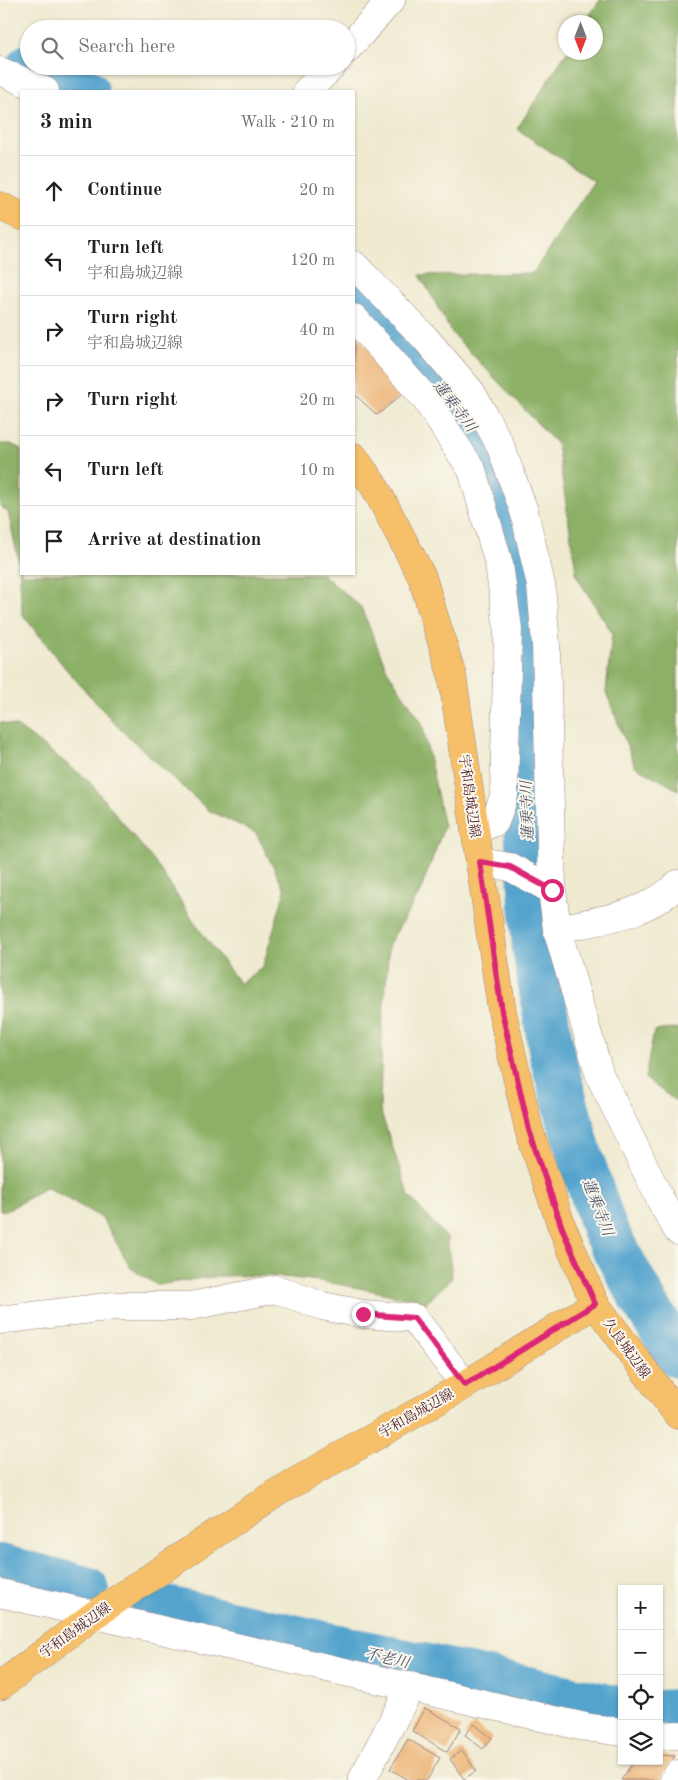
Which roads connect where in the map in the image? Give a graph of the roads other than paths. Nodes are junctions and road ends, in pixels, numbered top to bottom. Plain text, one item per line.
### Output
1 (391, 0) edge
2 (355, 40) edge
3 (0, 71) edge
4 (323, 75) edge
5 (43, 90) edge
6 (308, 90) edge
7 (0, 206) edge
8 (20, 216) edge
9 (355, 266) edge
10 (355, 319) edge
11 (355, 458) edge
12 (475, 830) junction
13 (480, 862) junction
14 (678, 884) edge
15 (552, 890) junction
16 (557, 929) junction
17 (678, 1231) edge
18 (595, 1304) junction
19 (0, 1320) edge
20 (465, 1385) junction
21 (678, 1415) edge
22 (0, 1593) edge
23 (94, 1615) junction
24 (0, 1686) edge
25 (411, 1686) junction
26 (618, 1731) edge
27 (678, 1735) edge
28 (663, 1736) edge
29 (678, 1774) edge
30 (362, 1780) edge
31 (674, 1780) edge

1 - 2 street
3 - 5 street
4 - 6 street
7 - 8 main road
9 - 15 street
10 - 12 street
11 - 12 main road, 宇和島城辺線
12 - 13 main road, 宇和島城辺線
13 - 15 street
13 - 18 main road, 宇和島城辺線
14 - 16 street
15 - 16 street
16 - 17 street
18 - 20 main road, 宇和島城辺線
18 - 21 main road, 久良城辺線
19 - 20 street
20 - 23 main road, 宇和島城辺線
22 - 23 street
23 - 24 main road, 宇和島城辺線
23 - 25 street
25 - 26 street
25 - 30 street
27 - 28 street
29 - 31 street

